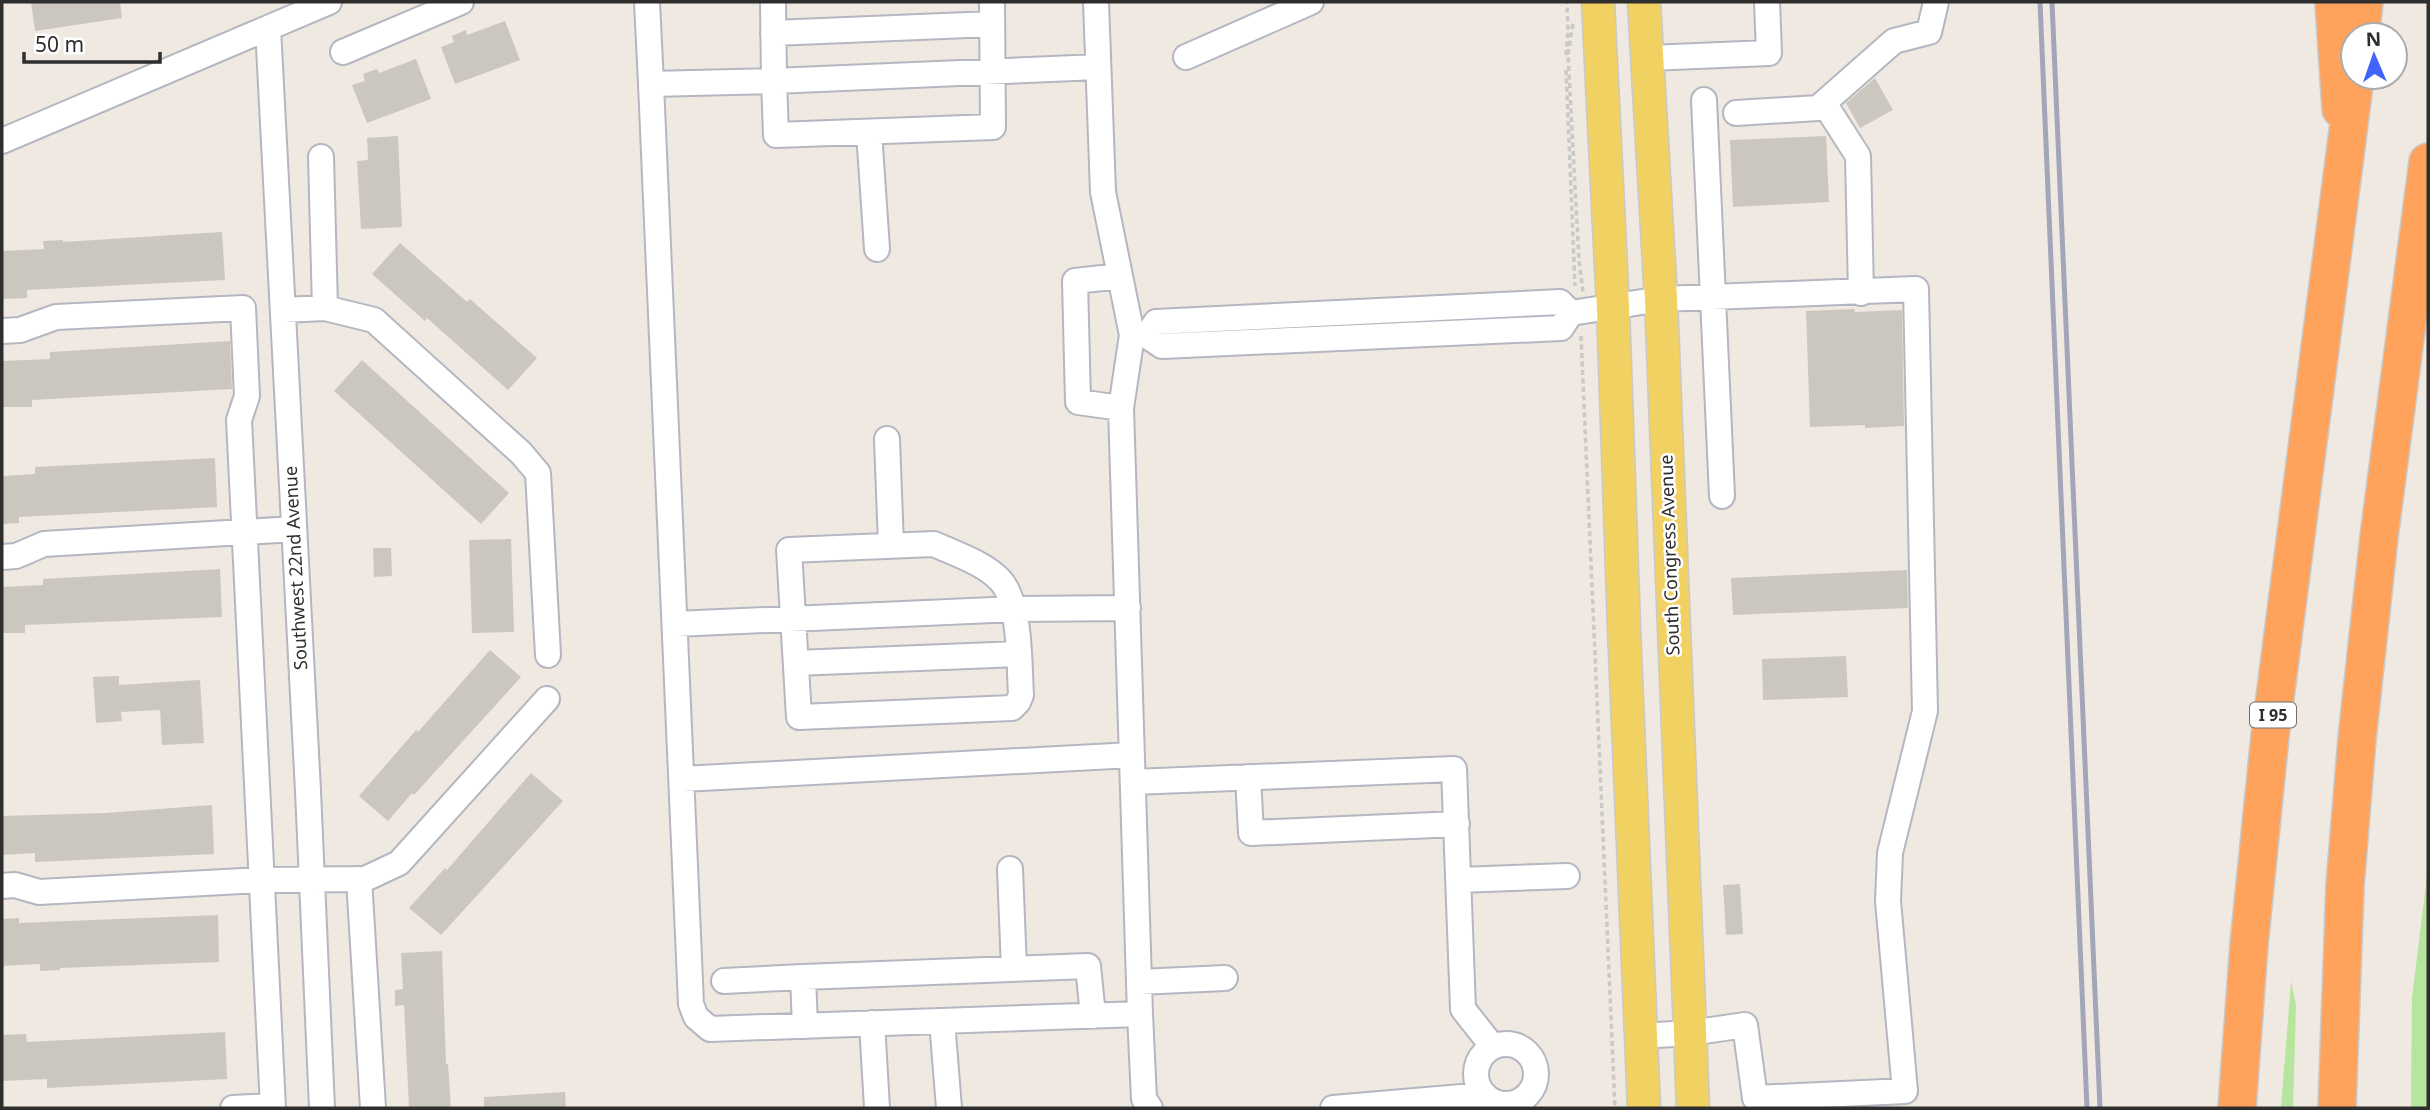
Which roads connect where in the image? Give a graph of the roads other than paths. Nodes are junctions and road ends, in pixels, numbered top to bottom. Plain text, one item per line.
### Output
1 (329, 2) edge
2 (461, 2) edge
3 (647, 2) edge
4 (773, 2) edge
5 (1096, 2) edge
6 (1598, 2) edge
7 (1644, 2) edge
8 (1767, 2) edge
9 (1936, 2) edge
10 (2334, 2) edge
11 (2364, 2) edge
12 (1304, 3) edge
13 (992, 13) edge
14 (2362, 21) edge
15 (268, 27) junction
16 (773, 33) junction
17 (343, 52) dead end
18 (1186, 57) dead end
19 (1648, 58) junction
20 (1098, 68) junction
21 (992, 71) junction
22 (774, 81) junction
23 (651, 84) junction
24 (2353, 91) edge
25 (1704, 100) dead end
26 (1824, 103) junction
27 (1735, 113) dead end
28 (869, 132) junction
29 (2, 141) edge
30 (321, 158) dead end
31 (2344, 160) junction
32 (2428, 162) edge
33 (2425, 204) edge
34 (877, 249) dead end
35 (1120, 276) junction
36 (1861, 293) junction
37 (1712, 298) junction
38 (1661, 299) junction
39 (1465, 307) junction
40 (1613, 308) junction
41 (325, 309) junction
42 (283, 310) junction
43 (1574, 312) junction
44 (1339, 313) junction
45 (1211, 319) junction
46 (2, 331) edge
47 (1466, 332) junction
48 (1140, 336) junction
49 (1340, 338) junction
50 (1213, 344) junction
51 (1121, 408) junction
52 (887, 439) dead end
53 (1722, 496) dead end
54 (294, 529) junction
55 (244, 533) junction
56 (891, 545) junction
57 (2, 557) edge
58 (1128, 608) junction
59 (1015, 609) junction
60 (792, 617) junction
61 (675, 624) junction
62 (1018, 654) junction
63 (548, 655) dead end
64 (796, 663) junction
65 (547, 699) dead end
66 (1132, 755) junction
67 (1248, 777) junction
68 (682, 779) junction
69 (1133, 782) junction
70 (1457, 824) junction
71 (1010, 869) dead end
72 (1567, 876) dead end
73 (312, 879) junction
74 (359, 879) junction
75 (261, 880) junction
76 (1459, 880) junction
77 (2, 886) edge
78 (1014, 969) junction
79 (803, 977) junction
80 (1225, 978) dead end
81 (724, 981) dead end
82 (1139, 982) junction
83 (1140, 1014) junction
84 (1093, 1016) junction
85 (942, 1021) junction
86 (872, 1023) junction
87 (804, 1026) junction
88 (1690, 1033) junction
89 (1641, 1036) junction
90 (1493, 1047) junction
91 (1485, 1095) junction
92 (273, 1107) edge
93 (233, 1108) edge
94 (322, 1108) edge
95 (373, 1108) edge
96 (877, 1108) edge
97 (949, 1108) edge
98 (1150, 1108) edge
99 (1334, 1108) edge
100 (1644, 1108) edge
101 (1693, 1108) edge
102 (2237, 1108) edge
103 (2337, 1108) edge

1 - 15 street
2 - 17 street
3 - 23 street
4 - 16 street
5 - 20 street
6 - 40 main road
7 - 19 main road, South Congress Avenue
8 - 19 street
9 - 26 street
10 - 31 highway
11 - 14 highway
12 - 18 street
13 - 16 street
13 - 21 street
15 - 29 street
15 - 42 street, Southwest 22nd Avenue
16 - 22 street
19 - 38 main road, South Congress Avenue
20 - 21 street
20 - 35 street
21 - 22 street
21 - 28 street
22 - 23 street
22 - 28 street
23 - 61 street
24 - 31 highway, I 95
25 - 37 street
26 - 27 street
26 - 36 street
28 - 34 street
30 - 41 street
31 - 102 highway, I 95
32 - 33 highway
33 - 103 highway
35 - 48 street
35 - 51 street
36 - 37 street
36 - 88 street
37 - 38 street
37 - 53 street
38 - 40 street
38 - 88 main road, South Congress Avenue
39 - 43 street
39 - 44 street
39 - 47 street
40 - 43 street
40 - 89 main road
41 - 42 street
41 - 63 street
42 - 54 street, Southwest 22nd Avenue
43 - 47 street
44 - 45 street
44 - 49 street
45 - 48 street
45 - 50 street
46 - 55 street
47 - 49 street
48 - 50 street
48 - 51 street
49 - 50 street
51 - 58 street
52 - 56 street
54 - 55 street
54 - 73 street, Southwest 22nd Avenue
55 - 57 street
55 - 75 street
56 - 59 street
56 - 60 street
58 - 59 street
58 - 66 street
59 - 60 street
59 - 62 street
60 - 61 street
60 - 64 street
61 - 68 street
62 - 64 street
62 - 64 street
65 - 74 street
66 - 68 street
66 - 69 street
67 - 69 street
67 - 70 street
67 - 70 street
68 - 87 street
69 - 82 street
70 - 76 street
71 - 78 street
72 - 76 street
73 - 74 street
73 - 75 street
73 - 94 street, Southwest 22nd Avenue
74 - 95 street
75 - 77 street
75 - 92 street
76 - 90 street
78 - 79 street
78 - 84 street
79 - 81 street
79 - 87 street
80 - 82 street
82 - 83 street
83 - 84 street
83 - 98 street
84 - 85 street
85 - 86 street
85 - 97 street
86 - 87 street
86 - 96 street
88 - 89 street
88 - 101 main road, South Congress Avenue
89 - 100 main road
90 - 91 street
90 - 91 street
91 - 99 street
92 - 93 street

